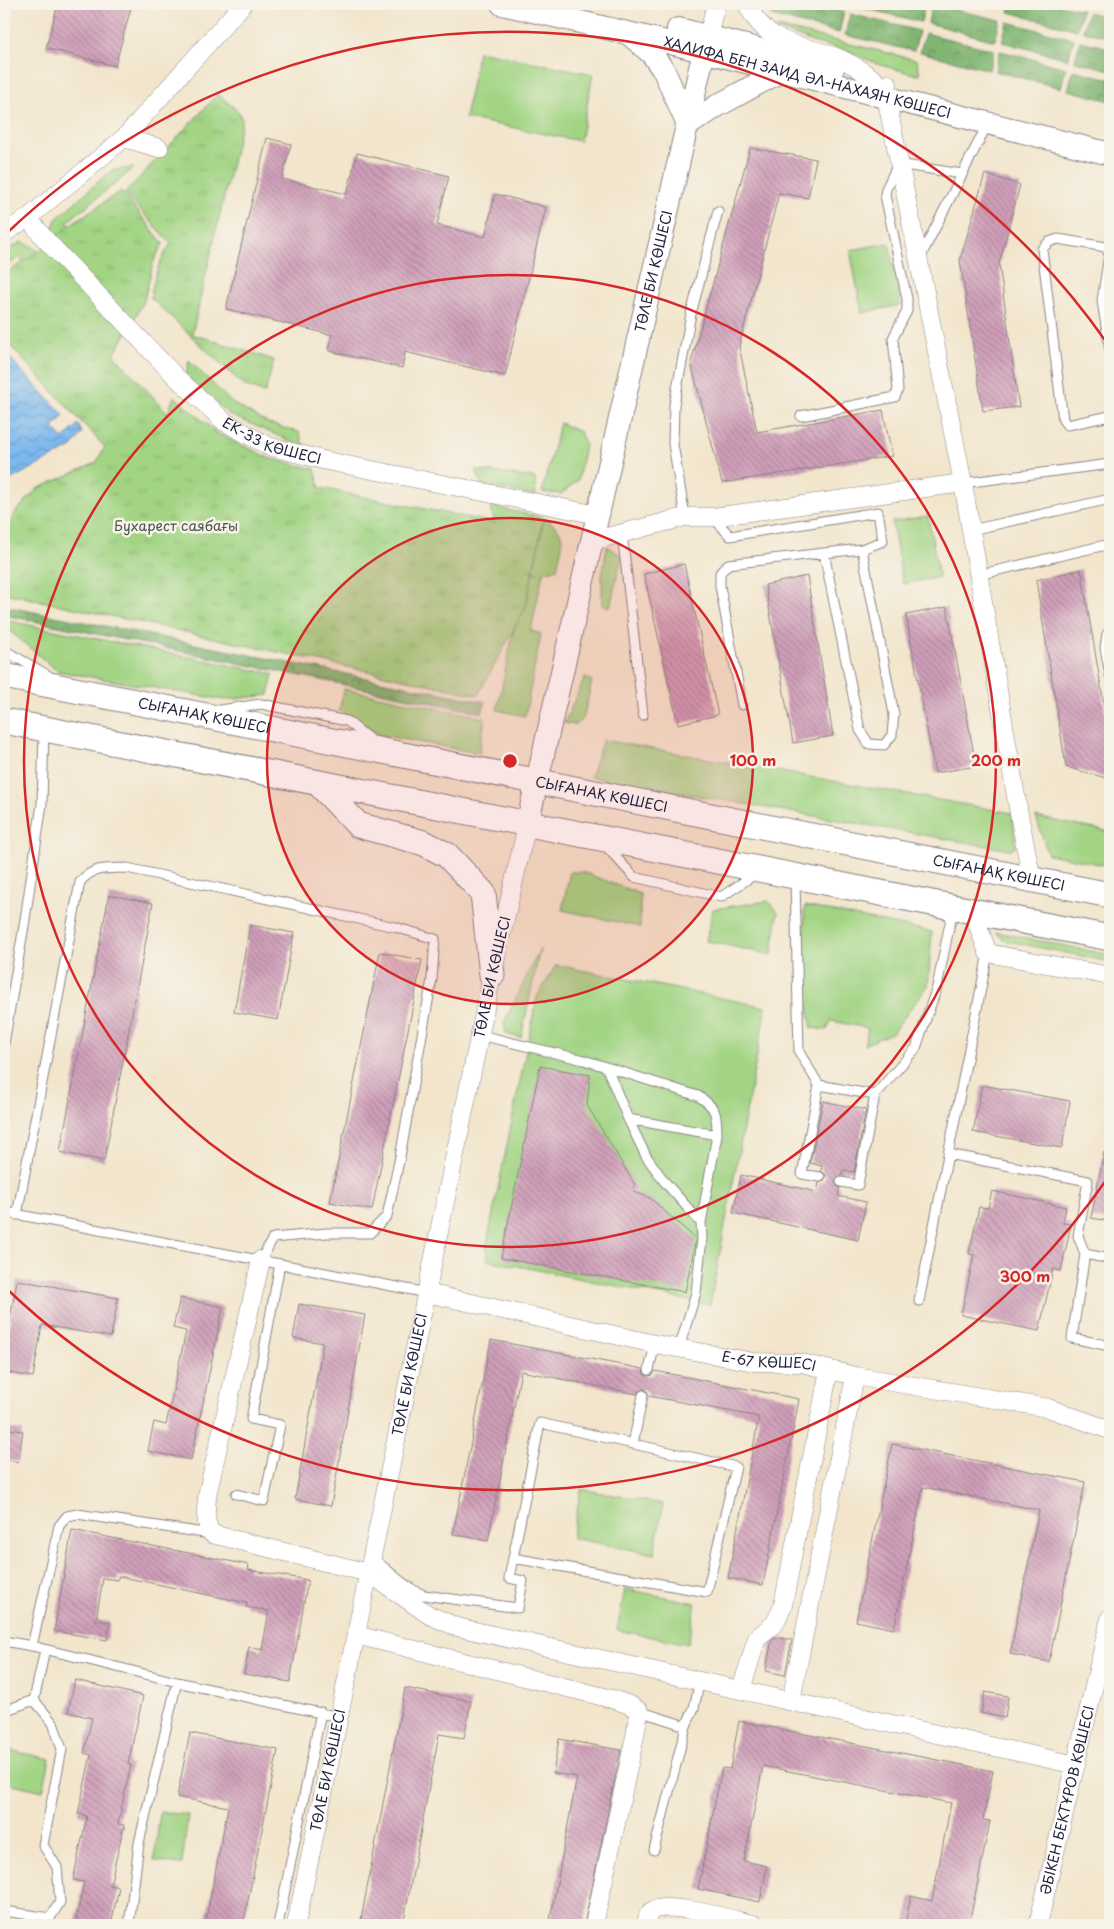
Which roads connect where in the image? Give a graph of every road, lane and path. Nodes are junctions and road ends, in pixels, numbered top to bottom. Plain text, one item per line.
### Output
1 (243, 4) edge
2 (502, 4) edge
3 (571, 4) edge
4 (716, 4) edge
5 (747, 4) edge
6 (628, 32) junction
7 (706, 44) junction
8 (781, 71) junction
9 (883, 87) junction
10 (988, 122) junction
11 (688, 125) junction
12 (124, 138) junction
13 (1110, 139) edge
14 (159, 148) dead end
15 (1110, 154) edge
16 (898, 164) junction
17 (962, 174) junction
18 (718, 211) dead end
19 (28, 218) junction
20 (4, 234) edge
21 (918, 261) junction
22 (1110, 351) edge
23 (801, 416) dead end
24 (1110, 416) edge
25 (1110, 464) edge
26 (963, 483) junction
27 (1110, 499) edge
28 (598, 515) junction
29 (686, 517) junction
30 (713, 517) junction
31 (971, 530) junction
32 (622, 533) junction
33 (1110, 544) edge
34 (862, 549) junction
35 (590, 551) junction
36 (824, 553) junction
37 (978, 575) junction
38 (1110, 632) edge
39 (4, 650) edge
40 (4, 676) edge
41 (1110, 676) edge
42 (72, 690) junction
43 (742, 705) dead end
44 (643, 716) dead end
45 (4, 721) edge
46 (44, 729) junction
47 (537, 782) junction
48 (319, 784) junction
49 (527, 825) junction
50 (598, 839) junction
51 (762, 870) junction
52 (794, 876) junction
53 (1032, 880) junction
54 (1110, 895) edge
55 (963, 909) junction
56 (1110, 938) edge
57 (988, 953) junction
58 (492, 975) junction
59 (1110, 976) edge
60 (480, 1035) junction
61 (4, 1043) edge
62 (606, 1068) junction
63 (819, 1085) junction
64 (875, 1095) junction
65 (628, 1119) junction
66 (717, 1135) junction
67 (948, 1154) junction
68 (820, 1177) dead end
69 (841, 1182) dead end
70 (4, 1212) edge
71 (17, 1215) junction
72 (701, 1223) junction
73 (1085, 1254) junction
74 (1110, 1259) edge
75 (261, 1260) junction
76 (280, 1264) junction
77 (427, 1293) junction
78 (919, 1301) dead end
79 (655, 1344) junction
80 (1110, 1346) edge
81 (679, 1348) junction
82 (649, 1370) dead end
83 (829, 1370) junction
84 (855, 1376) junction
85 (643, 1395) dead end
86 (1110, 1430) edge
87 (633, 1444) junction
88 (236, 1494) dead end
89 (212, 1534) junction
90 (513, 1558) junction
91 (370, 1565) junction
92 (1110, 1618) edge
93 (356, 1635) junction
94 (4, 1641) edge
95 (32, 1646) junction
96 (45, 1650) junction
97 (700, 1680) junction
98 (177, 1682) junction
99 (741, 1690) junction
100 (34, 1700) junction
101 (791, 1701) junction
102 (4, 1711) edge
103 (639, 1711) junction
104 (321, 1712) junction
105 (339, 1717) junction
106 (686, 1726) junction
107 (1076, 1765) junction
108 (654, 1850) dead end
109 (4, 1911) edge
110 (129, 1925) edge
111 (278, 1925) edge
112 (296, 1925) edge
113 (594, 1925) edge
114 (646, 1925) edge
115 (757, 1925) edge
116 (1038, 1925) edge

1 - 12 street
2 - 6 street, ХАЛИФА БЕН ЗАИД ӘЛ-НАХАЯН КӨШЕСІ
3 - 7 street, ХАЛИФА БЕН ЗАИД ӘЛ-НАХАЯН КӨШЕСІ
4 - 7 street, ТӨЛЕ БИ КӨШЕСІ
5 - 9 street
6 - 7 street, ХАЛИФА БЕН ЗАИД ӘЛ-НАХАЯН КӨШЕСІ
6 - 11 street
7 - 8 street, ХАЛИФА БЕН ЗАИД ӘЛ-НАХАЯН КӨШЕСІ
7 - 9 street, ХАЛИФА БЕН ЗАИД ӘЛ-НАХАЯН КӨШЕСІ
7 - 11 street, ТӨЛЕ БИ КӨШЕСІ
8 - 9 street, ХАЛИФА БЕН ЗАИД ӘЛ-НАХАЯН КӨШЕСІ
8 - 11 street
9 - 10 street, ХАЛИФА БЕН ЗАИД ӘЛ-НАХАЯН КӨШЕСІ
9 - 13 street, ХАЛИФА БЕН ЗАИД ӘЛ-НАХАЯН КӨШЕСІ
9 - 16 street
10 - 15 street, ХАЛИФА БЕН ЗАИД ӘЛ-НАХАЯН КӨШЕСІ
10 - 17 lane
11 - 28 street, ТӨЛЕ БИ КӨШЕСІ
12 - 14 street
12 - 19 street
16 - 17 lane
16 - 21 street
16 - 23 lane
17 - 21 lane
18 - 29 lane
19 - 20 street
19 - 28 street, ЕК-33 КӨШЕСІ
21 - 26 street
22 - 24 lane
25 - 26 lane
26 - 30 street
26 - 31 street
27 - 31 lane
28 - 35 street, ТӨЛЕ БИ КӨШЕСІ
29 - 30 street
29 - 32 street
30 - 34 lane
31 - 37 street
32 - 35 street
32 - 44 lane
33 - 37 lane
34 - 36 lane
34 - 36 lane
35 - 47 street, ТӨЛЕ БИ КӨШЕСІ
36 - 43 lane
37 - 53 street
38 - 41 lane
39 - 42 lane
40 - 42 main road, СЫҒАНАҚ КӨШЕСІ
42 - 47 main road, СЫҒАНАҚ КӨШЕСІ
45 - 46 main road
46 - 48 main road
46 - 61 lane
47 - 49 street, ТӨЛЕ БИ КӨШЕСІ
47 - 53 main road, СЫҒАНАҚ КӨШЕСІ
48 - 49 main road
48 - 58 main road
49 - 50 main road
49 - 58 street, ТӨЛЕ БИ КӨШЕСІ
50 - 51 main road
50 - 51 lane
51 - 52 main road
52 - 55 main road
52 - 63 lane
53 - 54 main road, СЫҒАНАҚ КӨШЕСІ
55 - 56 main road
55 - 57 street
55 - 64 lane
57 - 59 street
57 - 67 lane
58 - 60 street, ТӨЛЕ БИ КӨШЕСІ
60 - 62 lane
60 - 77 street, ТӨЛЕ БИ КӨШЕСІ
62 - 65 lane
62 - 66 lane
63 - 64 lane
63 - 68 lane
64 - 69 lane
65 - 66 lane
65 - 72 lane
66 - 72 lane
67 - 73 lane
67 - 78 lane
70 - 71 lane
71 - 75 lane
71 - 75 lane
72 - 81 lane
73 - 74 lane
73 - 80 lane
75 - 76 lane
75 - 89 street
76 - 77 lane
76 - 88 lane
77 - 79 street, Е-67 КӨШЕСІ
77 - 91 street, ТӨЛЕ БИ КӨШЕСІ
79 - 81 street, Е-67 КӨШЕСІ
79 - 82 lane
81 - 83 street, Е-67 КӨШЕСІ
83 - 84 street, Е-67 КӨШЕСІ
83 - 99 street
84 - 86 street, Е-67 КӨШЕСІ
84 - 101 street
85 - 87 lane
87 - 90 lane
87 - 90 lane
89 - 91 street
89 - 95 lane
90 - 91 lane
91 - 93 street, ТӨЛЕ БИ КӨШЕСІ
91 - 97 street
92 - 107 street, ӘБІКЕН БЕКТҰРОВ КӨШЕСІ
93 - 103 street
93 - 105 street, ТӨЛЕ БИ КӨШЕСІ
94 - 95 lane
95 - 96 lane
96 - 98 lane
96 - 100 lane
97 - 99 street
97 - 106 lane
98 - 104 lane
98 - 110 lane
99 - 101 street
100 - 102 lane
100 - 109 lane
101 - 107 street
103 - 106 lane
103 - 113 street
104 - 105 lane
104 - 111 lane
105 - 112 street, ТӨЛЕ БИ КӨШЕСІ
106 - 108 lane
107 - 116 street, ӘБІКЕН БЕКТҰРОВ КӨШЕСІ
114 - 115 street

